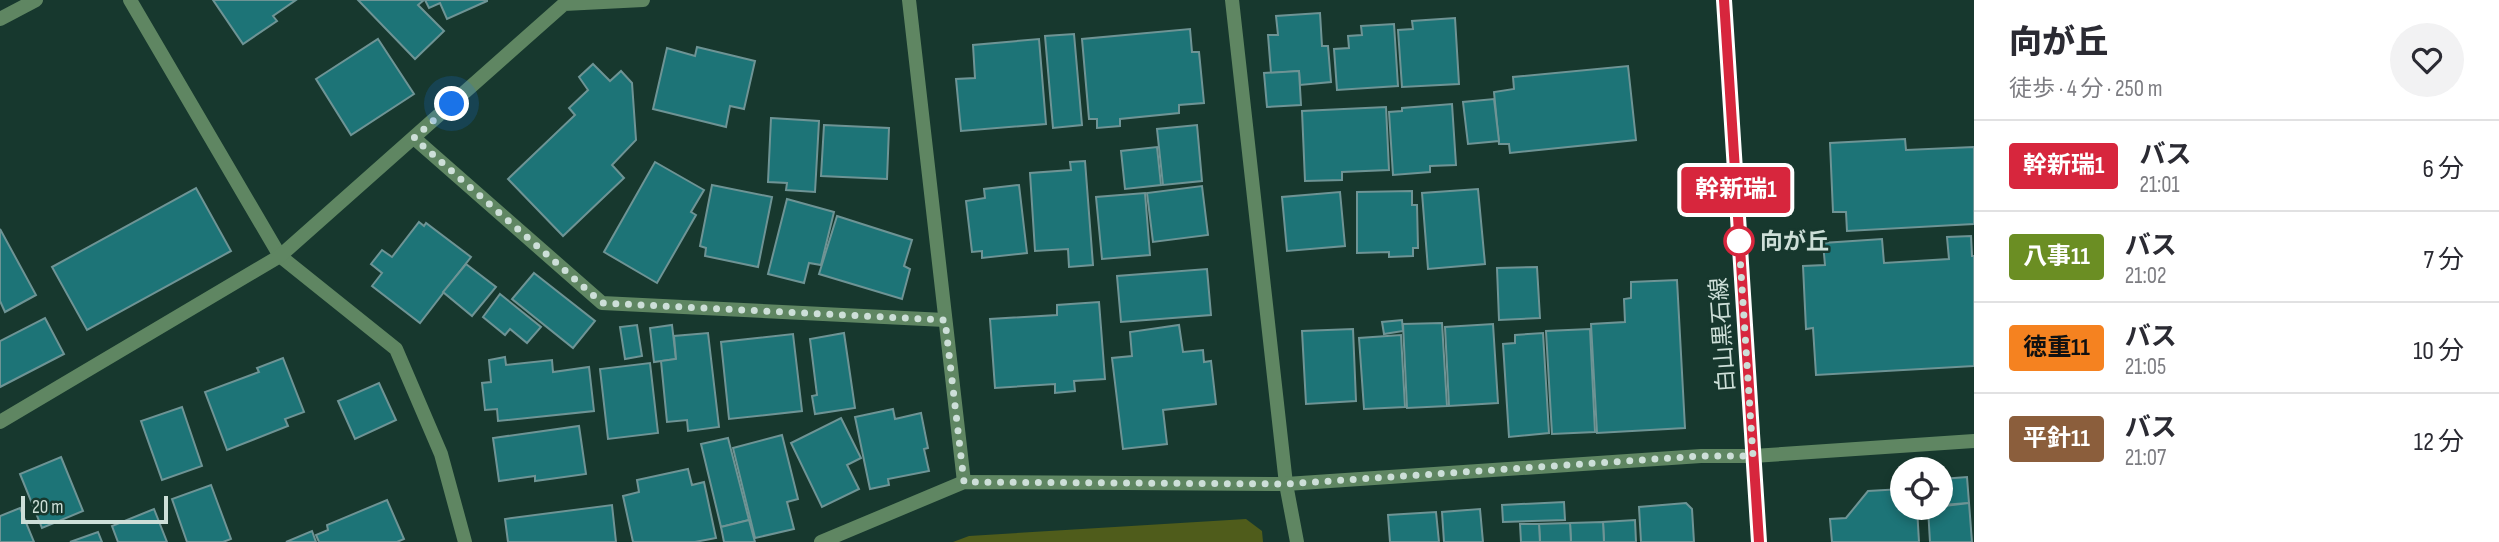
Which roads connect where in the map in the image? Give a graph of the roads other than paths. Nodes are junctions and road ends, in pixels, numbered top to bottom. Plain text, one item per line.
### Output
1 (36, 0) edge
2 (130, 0) edge
3 (643, 0) edge
4 (909, 0) edge
5 (1232, 0) edge
6 (1724, 0) edge
7 (563, 2) edge
8 (0, 19) edge
9 (414, 138) junction
10 (280, 256) junction
11 (945, 320) junction
12 (0, 422) edge
13 (1974, 441) edge
14 (1753, 456) junction
15 (964, 482) junction
16 (1286, 484) junction
17 (830, 541) edge
18 (465, 542) edge
19 (1297, 542) edge
20 (1759, 542) edge

1 - 8 street
2 - 10 street
3 - 7 street
4 - 11 street
5 - 16 street
6 - 14 street, 白山黒石線
7 - 9 street
9 - 10 street
9 - 11 street
10 - 12 street
10 - 18 street
11 - 15 street
13 - 14 street
14 - 16 street
14 - 20 street, 白山黒石線
15 - 16 street
15 - 17 street
16 - 19 street

